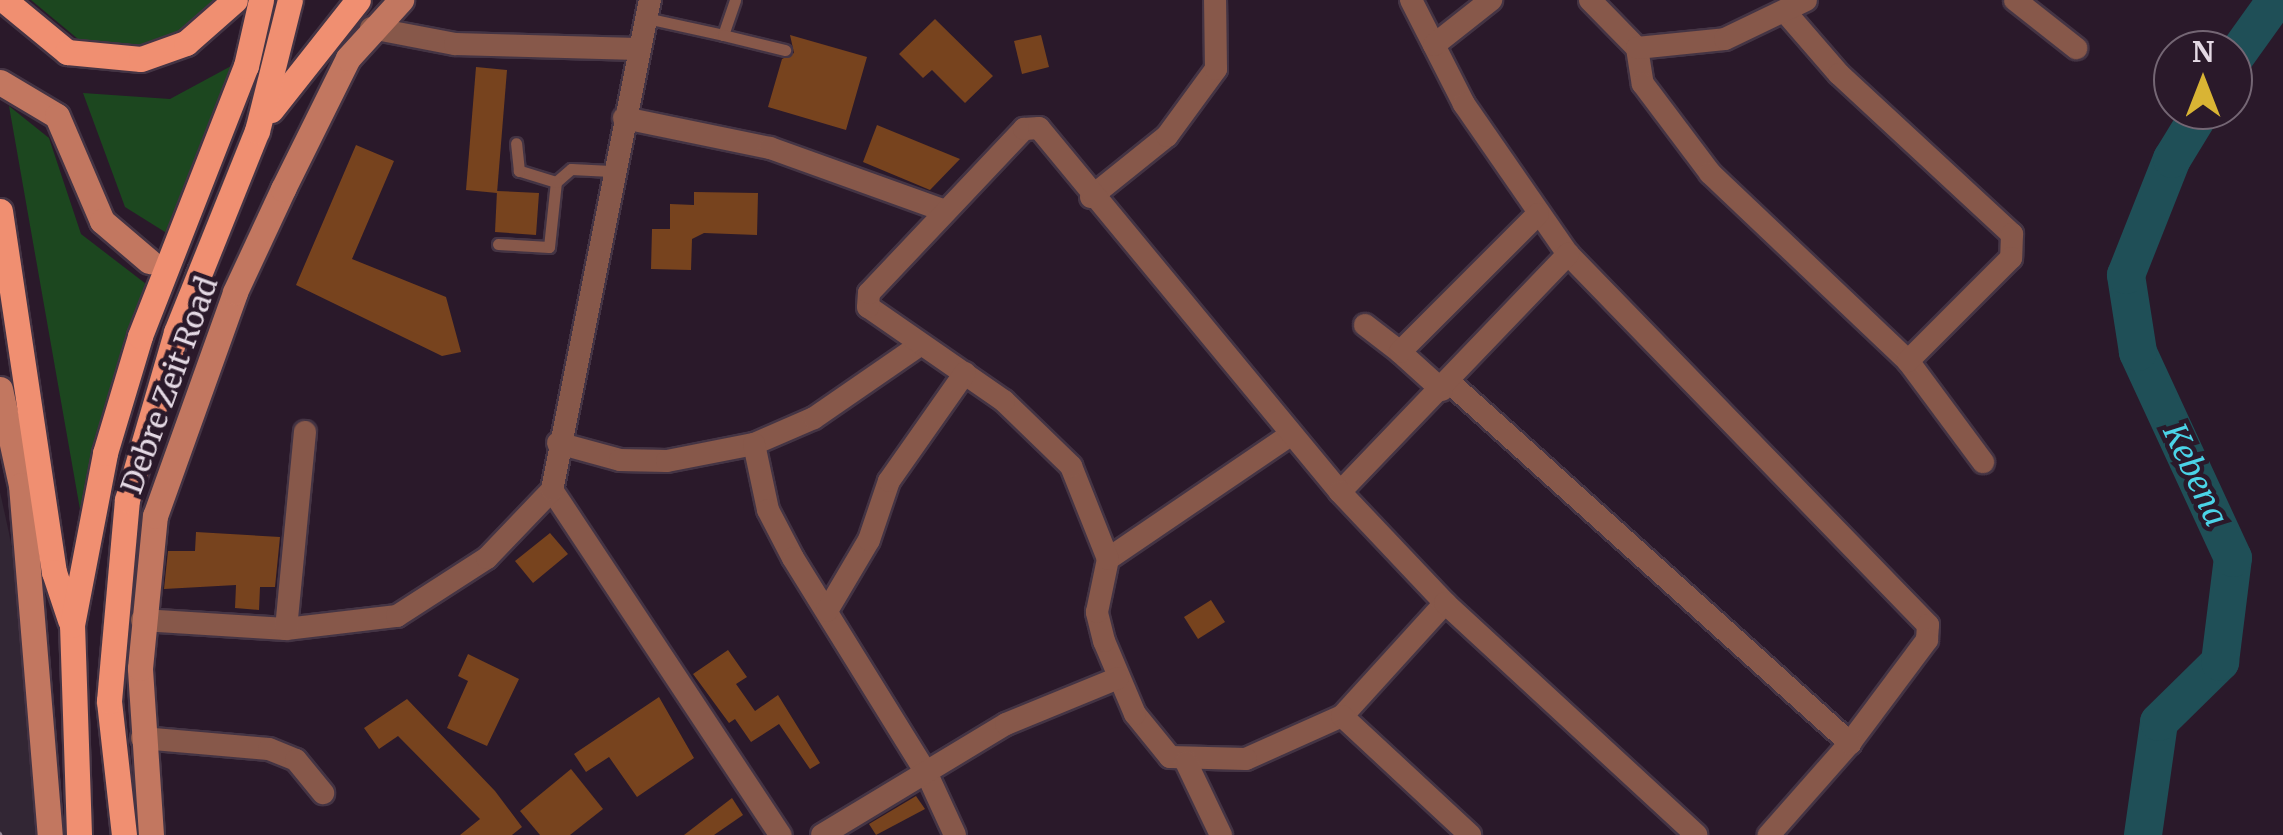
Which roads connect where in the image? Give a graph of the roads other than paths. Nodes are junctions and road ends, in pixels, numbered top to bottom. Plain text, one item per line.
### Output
1 (4, 0) edge
2 (235, 0) edge
3 (261, 0) edge
4 (290, 0) edge
5 (358, 0) edge
6 (401, 0) edge
7 (735, 0) edge
8 (1216, 0) edge
9 (1411, 0) edge
10 (1491, 0) edge
11 (1590, 0) edge
12 (2016, 0) edge
13 (1796, 7) edge
14 (648, 9) edge
15 (371, 28) junction
16 (723, 35) junction
17 (1434, 45) junction
18 (1637, 48) junction
19 (2076, 48) dead end
20 (638, 50) junction
21 (785, 50) dead end
22 (0, 82) edge
23 (624, 118) junction
24 (257, 131) junction
25 (516, 143) dead end
26 (611, 171) junction
27 (556, 182) junction
28 (1091, 196) junction
29 (942, 210) junction
30 (0, 211) edge
31 (1538, 214) junction
32 (498, 244) dead end
33 (1568, 254) junction
34 (149, 260) tunnel mouth
35 (0, 271) edge
36 (15, 309) junction
37 (1365, 325) dead end
38 (920, 345) junction
39 (1400, 352) junction
40 (1908, 361) junction
41 (965, 374) junction
42 (1445, 386) junction
43 (0, 389) edge
44 (305, 432) dead end
45 (1289, 436) junction
46 (558, 443) junction
47 (754, 444) junction
48 (1984, 462) dead end
49 (552, 490) junction
50 (1340, 492) junction
51 (1108, 559) junction
52 (1446, 603) junction
53 (827, 611) junction
54 (142, 620) junction
55 (72, 625) junction
56 (286, 629) junction
57 (1118, 678) junction
58 (1342, 716) junction
59 (142, 738) junction
60 (1850, 743) junction
61 (1186, 762) junction
62 (927, 774) junction
63 (323, 793) dead end
64 (50, 835) edge
65 (78, 835) edge
66 (124, 835) edge
67 (151, 835) edge
68 (780, 835) edge
69 (822, 835) edge
70 (954, 835) edge
71 (1221, 835) edge
72 (1470, 835) edge
73 (1696, 835) edge
74 (1769, 835) edge

1 - 2 main road
3 - 55 main road
4 - 24 main road
5 - 24 main road
6 - 15 main road, Debre Zeit Road
7 - 16 lane
8 - 28 street
9 - 17 street
10 - 17 street
11 - 18 street
12 - 19 street
13 - 18 street
13 - 40 street
14 - 16 lane
14 - 20 street
15 - 20 street
15 - 54 main road, Debre Zeit Road
16 - 21 lane
17 - 31 street
18 - 40 street
20 - 23 street
22 - 34 main road
23 - 26 street
23 - 29 street
24 - 66 main road
25 - 27 lane
26 - 27 lane
26 - 46 street
27 - 32 lane
28 - 29 street
28 - 45 street
29 - 38 street
30 - 36 main road
31 - 33 street
31 - 39 street
33 - 42 street
33 - 60 street
35 - 36 main road
36 - 55 main road
37 - 39 street
38 - 41 street
38 - 47 street
39 - 42 street
40 - 48 street
41 - 51 street
41 - 53 street
42 - 50 street
42 - 60 street
43 - 64 main road
44 - 56 street
45 - 50 street
45 - 51 street
46 - 47 street
46 - 49 street
47 - 53 street
49 - 56 street
49 - 68 street
50 - 52 street
51 - 57 street
52 - 58 street
52 - 73 street
53 - 62 street
54 - 56 street
54 - 59 main road, Debre Zeit Road
55 - 65 main road
57 - 61 street
57 - 62 street
58 - 61 street
58 - 72 street
59 - 63 street
59 - 67 main road, Debre Zeit Road
60 - 74 street
61 - 71 street
62 - 69 street
62 - 70 street

